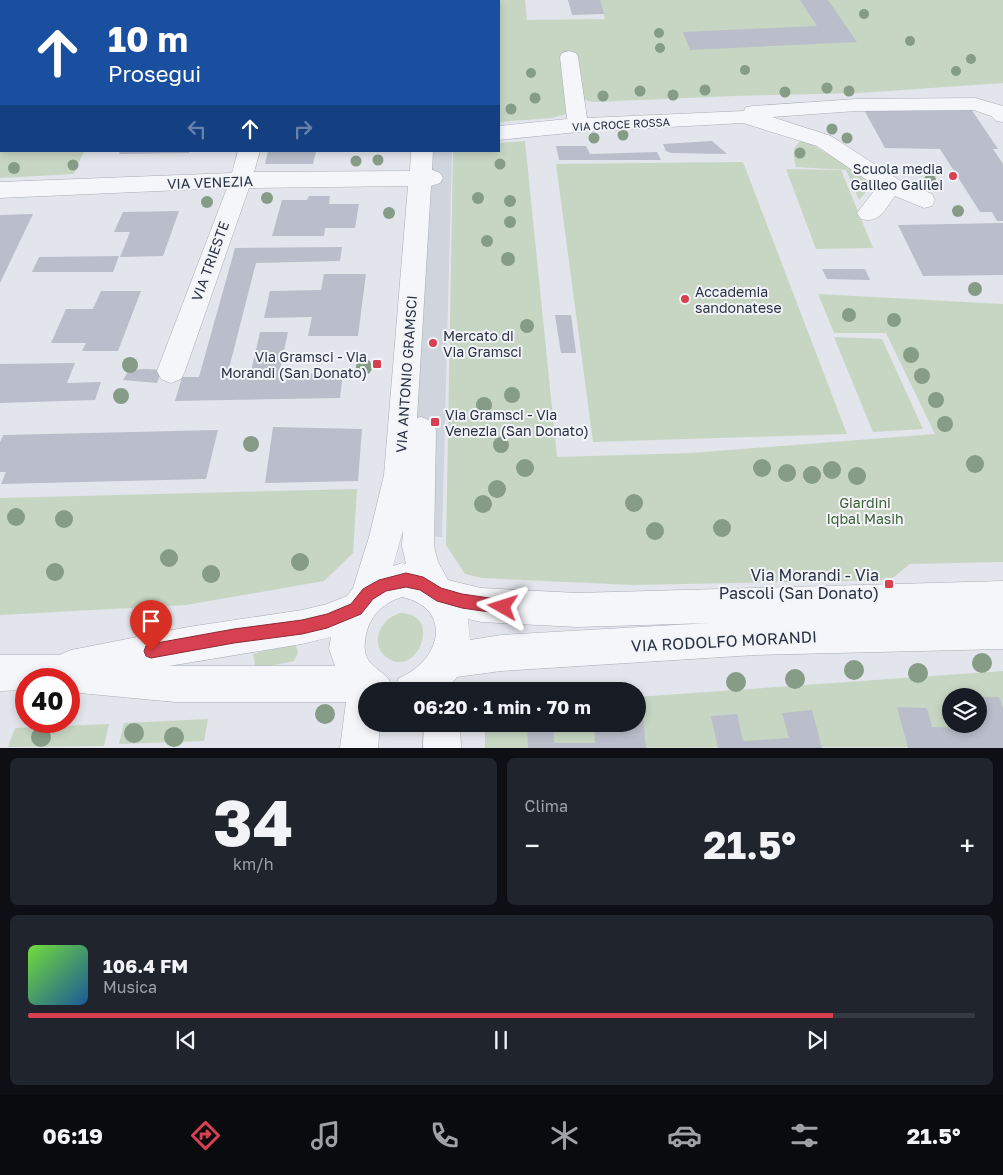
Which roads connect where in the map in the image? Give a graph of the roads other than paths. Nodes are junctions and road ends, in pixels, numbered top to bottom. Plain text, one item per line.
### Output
1 (569, 57) dead end
2 (1003, 116) edge
3 (743, 117) junction
4 (578, 126) junction
5 (500, 133) edge
6 (249, 152) edge
7 (422, 152) edge
8 (428, 169) edge
9 (241, 180) junction
10 (890, 185) junction
11 (0, 190) edge
12 (924, 200) dead end
13 (869, 213) dead end
14 (171, 371) dead end
15 (437, 594) junction
16 (1003, 598) edge
17 (362, 602) junction
18 (822, 603) junction
19 (1003, 614) edge
20 (1003, 632) edge
21 (72, 668) edge
22 (0, 673) edge
23 (15, 673) edge
24 (80, 676) edge
25 (445, 676) edge
26 (366, 682) edge
27 (427, 682) edge
28 (358, 687) edge
29 (362, 732) edge
30 (442, 732) edge
31 (359, 748) edge
32 (442, 748) edge

1 - 4 street
2 - 3 street
3 - 4 street, VIA CROCE ROSSA
3 - 10 street
4 - 5 street, VIA CROCE ROSSA
6 - 9 street, VIA TRIESTE
7 - 8 street, VIA ANTONIO GRAMSCI
8 - 9 street, VIA VENEZIA
8 - 15 street, VIA ANTONIO GRAMSCI
8 - 17 street, VIA ANTONIO GRAMSCI
9 - 11 street, VIA VENEZIA
9 - 14 street, VIA TRIESTE
10 - 12 street
10 - 13 street
15 - 17 street
15 - 18 street
15 - 25 street, VIA ANTONIO GRAMSCI
16 - 18 street
17 - 21 street
17 - 26 street, VIA ANTONIO GRAMSCI
18 - 19 street
20 - 25 street, VIA RODOLFO MORANDI
22 - 23 street
24 - 28 street
25 - 27 street
29 - 31 street
30 - 32 street

